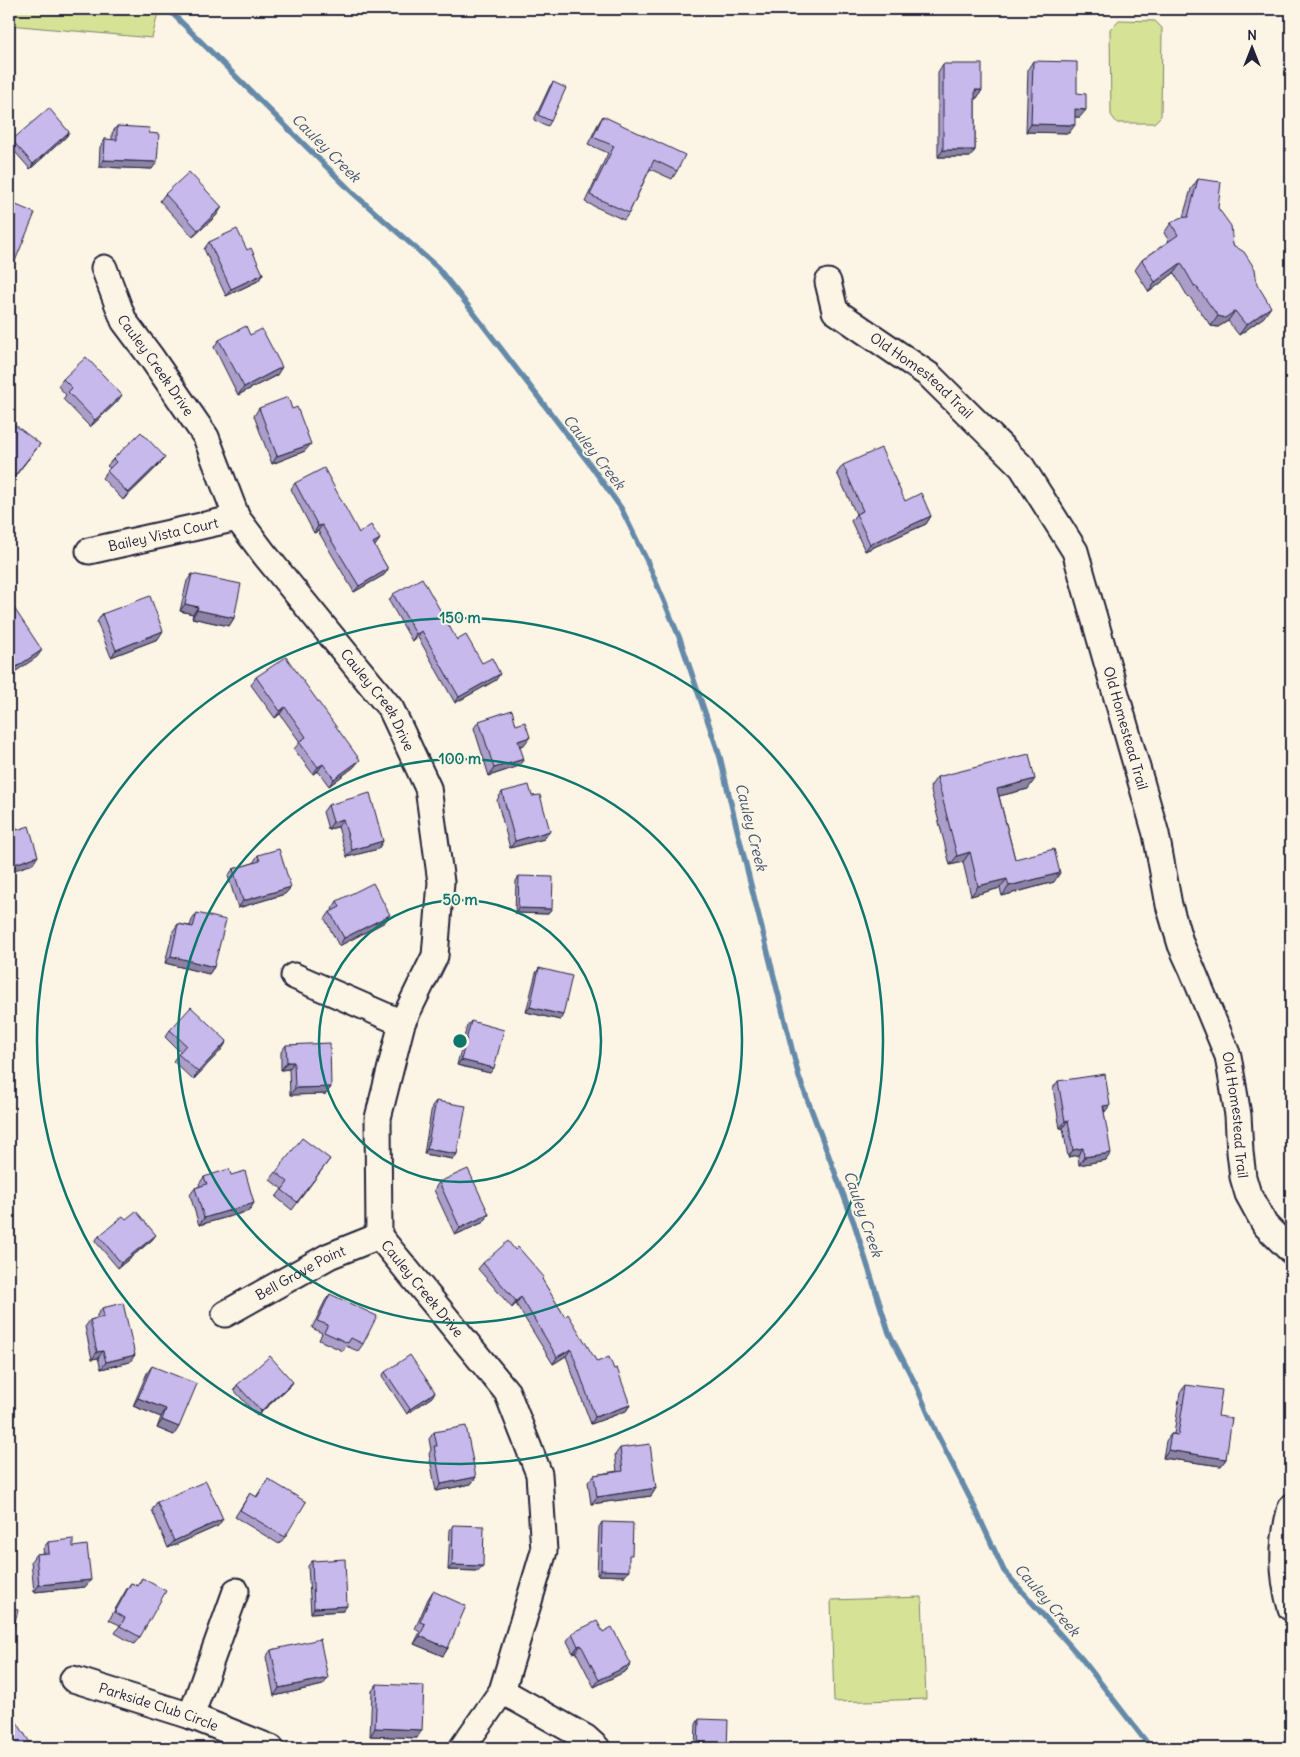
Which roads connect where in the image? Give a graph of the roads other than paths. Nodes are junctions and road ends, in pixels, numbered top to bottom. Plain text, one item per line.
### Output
1 (104, 268) dead end
2 (828, 282) dead end
3 (237, 518) junction
4 (89, 551) dead end
5 (294, 976) dead end
6 (402, 1023) junction
7 (379, 1236) junction
8 (1291, 1251) edge
9 (225, 1314) dead end
10 (1291, 1507) edge
11 (236, 1591) dead end
12 (1291, 1608) edge
13 (73, 1679) dead end
14 (502, 1691) junction
15 (191, 1716) junction
16 (271, 1748) edge
17 (462, 1748) edge
18 (597, 1748) edge

1 - 3 street, Cauley Creek Drive
2 - 8 street, Old Homestead Trail
3 - 4 street, Bailey Vista Court
3 - 6 street, Cauley Creek Drive
5 - 6 street
6 - 7 street, Cauley Creek Drive
7 - 9 street, Bell Grove Point
7 - 14 street, Cauley Creek Drive
10 - 12 street
11 - 15 street
13 - 15 street, Parkside Club Circle
14 - 17 street, Cauley Creek Drive
14 - 18 street
15 - 16 street, Parkside Club Circle

